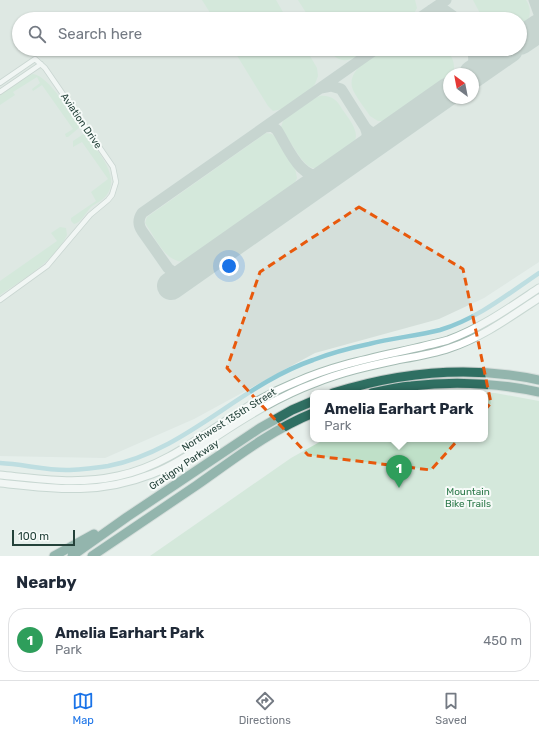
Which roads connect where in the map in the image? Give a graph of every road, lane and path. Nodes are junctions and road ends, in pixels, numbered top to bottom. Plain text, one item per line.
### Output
1 (41, 64) junction
2 (0, 83) edge
3 (0, 92) edge
4 (539, 288) edge
5 (539, 298) edge
6 (0, 300) edge
7 (539, 380) edge
8 (342, 390) edge
9 (388, 390) edge
10 (539, 392) edge
11 (310, 402) edge
12 (310, 414) edge
13 (0, 475) edge
14 (0, 483) edge
15 (127, 517) junction
16 (149, 518) junction
17 (54, 556) edge
18 (72, 556) edge
19 (92, 556) edge
20 (102, 556) edge

1 - 2 street, Aviation Drive
1 - 3 street
1 - 6 street, Aviation Drive
4 - 13 main road, Northwest 135th Street
5 - 14 main road, Northwest 135th Street
7 - 8 highway
9 - 10 highway
11 - 15 highway, Gratigny Parkway
12 - 16 highway
15 - 17 highway
15 - 18 highway, Gratigny Parkway
16 - 19 highway
16 - 20 highway

